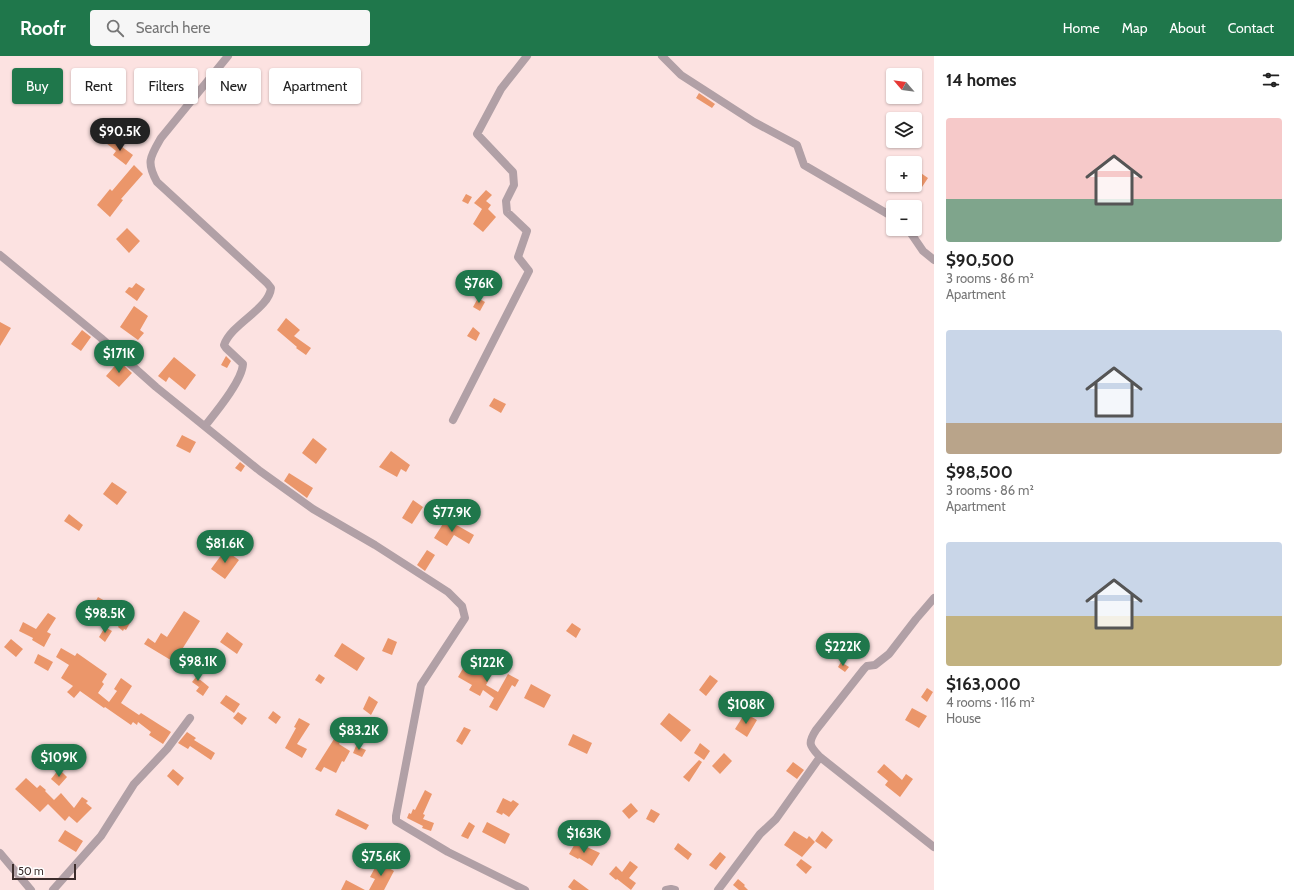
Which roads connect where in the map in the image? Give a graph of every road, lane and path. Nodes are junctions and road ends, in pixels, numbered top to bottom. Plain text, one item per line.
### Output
1 (228, 56) edge
2 (528, 56) edge
3 (662, 56) edge
4 (886, 213) edge
5 (913, 236) edge
6 (0, 255) edge
7 (934, 260) edge
8 (453, 420) dead end
9 (205, 426) junction
10 (934, 598) edge
11 (190, 718) dead end
12 (820, 757) junction
13 (934, 847) edge
14 (0, 853) edge
15 (32, 890) edge
16 (53, 890) edge
17 (525, 890) edge
18 (666, 890) edge
19 (675, 890) edge
20 (718, 890) edge

1 - 9 street
2 - 8 street
3 - 4 street
5 - 7 street
6 - 9 street
9 - 17 street
10 - 12 street
11 - 16 street
12 - 13 street
12 - 20 street
14 - 15 street
18 - 19 street

